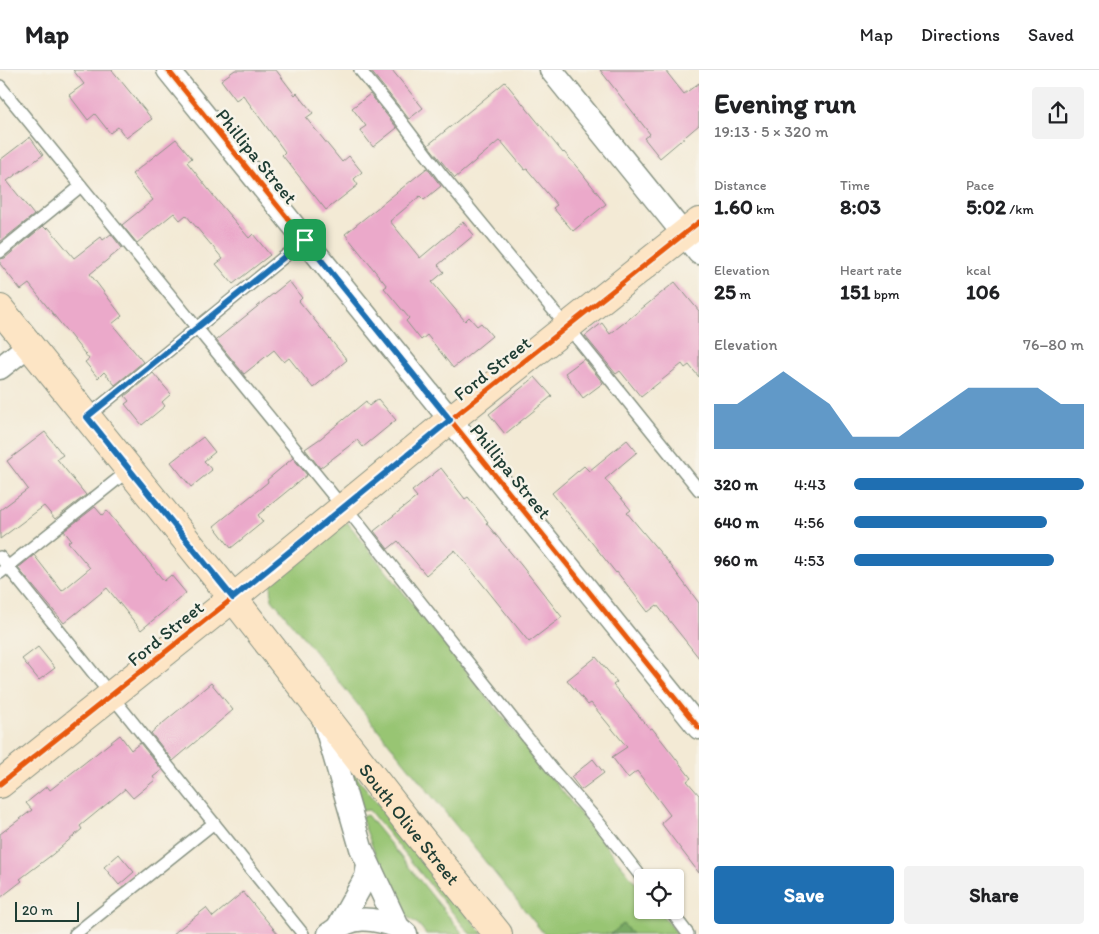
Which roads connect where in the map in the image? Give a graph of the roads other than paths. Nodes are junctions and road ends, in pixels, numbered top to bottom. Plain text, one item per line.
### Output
1 (168, 70) edge
2 (360, 70) edge
3 (551, 70) edge
4 (0, 86) edge
5 (81, 186) junction
6 (694, 236) edge
7 (305, 240) junction
8 (0, 252) edge
9 (0, 309) edge
10 (568, 327) junction
11 (197, 328) junction
12 (29, 345) junction
13 (0, 368) edge
14 (87, 417) junction
15 (450, 420) junction
16 (130, 470) junction
17 (699, 490) edge
18 (343, 507) junction
19 (0, 557) edge
20 (4, 570) edge
21 (233, 598) junction
22 (111, 695) junction
23 (321, 711) junction
24 (699, 728) edge
25 (0, 784) edge
26 (214, 823) junction
27 (368, 865) junction
28 (635, 869) edge
29 (677, 919) edge
30 (334, 931) edge
31 (402, 931) edge
32 (76, 934) edge
33 (303, 934) edge
34 (498, 934) edge
35 (688, 934) edge

1 - 7 street, Phillipa Street
2 - 10 lane
3 - 6 street
4 - 5 lane
5 - 8 lane
5 - 11 lane
6 - 10 street, Ford Street
7 - 11 lane
7 - 15 street, Phillipa Street
9 - 12 street, South Olive Street
10 - 15 street, Ford Street
10 - 17 lane
11 - 14 lane
11 - 18 lane
12 - 13 street
12 - 14 street, South Olive Street
14 - 16 street, South Olive Street
15 - 18 street, Ford Street
15 - 24 street, Phillipa Street
16 - 20 lane
16 - 21 street, South Olive Street
18 - 21 street, Ford Street
18 - 28 lane
19 - 20 lane
20 - 22 lane
21 - 22 street, Ford Street
21 - 23 street, South Olive Street
22 - 25 street, Ford Street
22 - 26 lane
23 - 27 street, South Olive Street
23 - 34 street, South Olive Street
26 - 32 lane
26 - 33 lane
27 - 30 street
27 - 31 street, South Olive Street
29 - 35 lane
30 - 31 street

